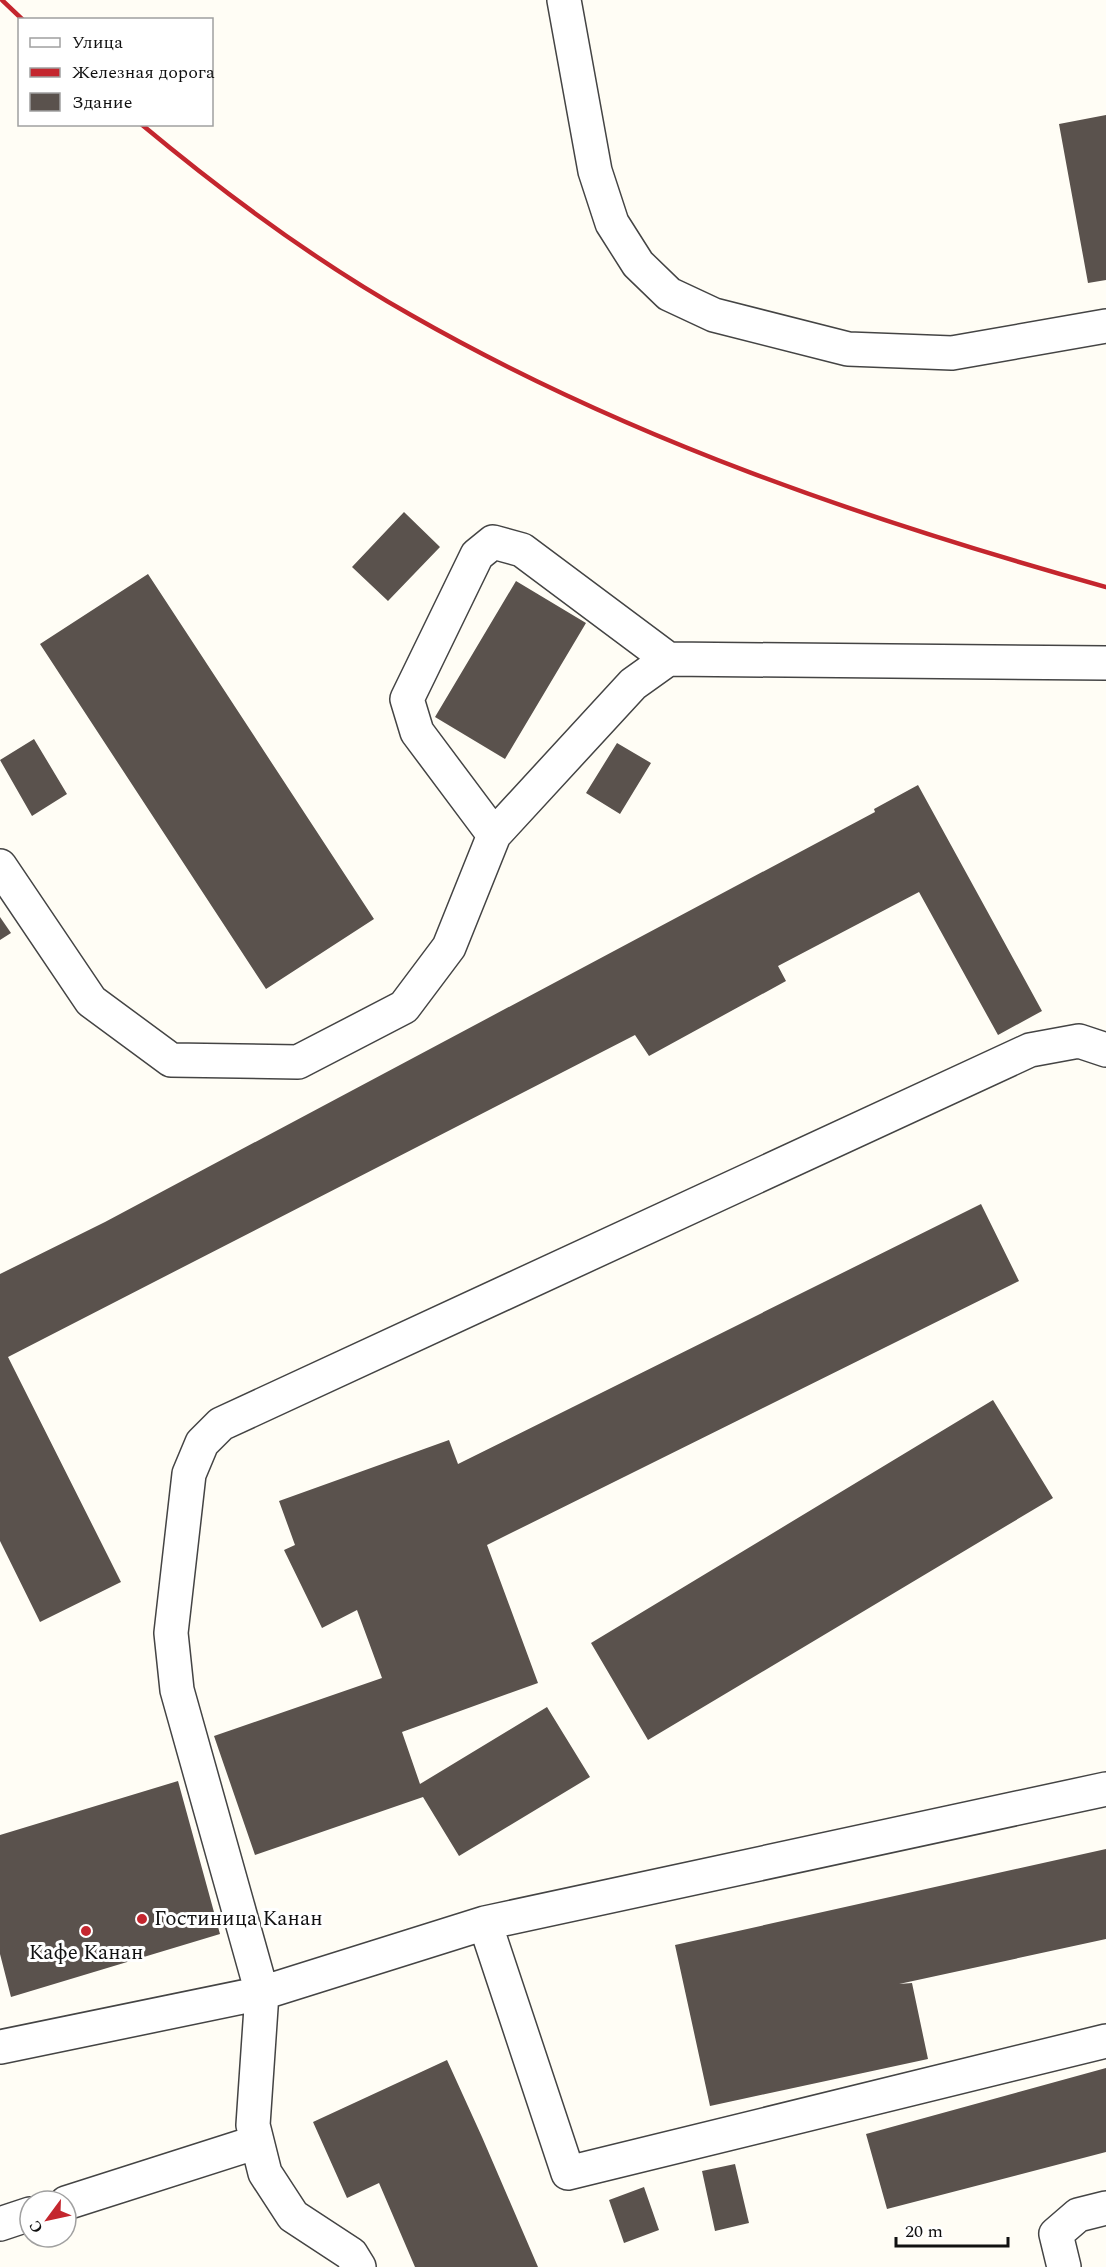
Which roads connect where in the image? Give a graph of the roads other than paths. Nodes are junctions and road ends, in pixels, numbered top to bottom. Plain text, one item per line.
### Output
1 (564, 0) edge
2 (1106, 326) edge
3 (668, 659) junction
4 (1106, 663) edge
5 (494, 835) junction
6 (0, 866) edge
7 (1106, 1050) edge
8 (1106, 1790) edge
9 (485, 1923) junction
10 (262, 1993) junction
11 (1106, 2041) edge
12 (0, 2047) edge
13 (257, 2142) junction
14 (78, 2199) edge
15 (1106, 2208) edge
16 (18, 2218) edge
17 (0, 2224) edge
18 (359, 2267) edge
19 (1064, 2267) edge

1 - 2 lane
3 - 4 lane
3 - 5 lane
3 - 5 lane
5 - 6 lane
7 - 10 lane
8 - 9 lane
9 - 10 lane
9 - 11 lane
10 - 12 lane
10 - 13 lane
13 - 14 lane
13 - 18 lane
15 - 19 lane
16 - 17 lane

